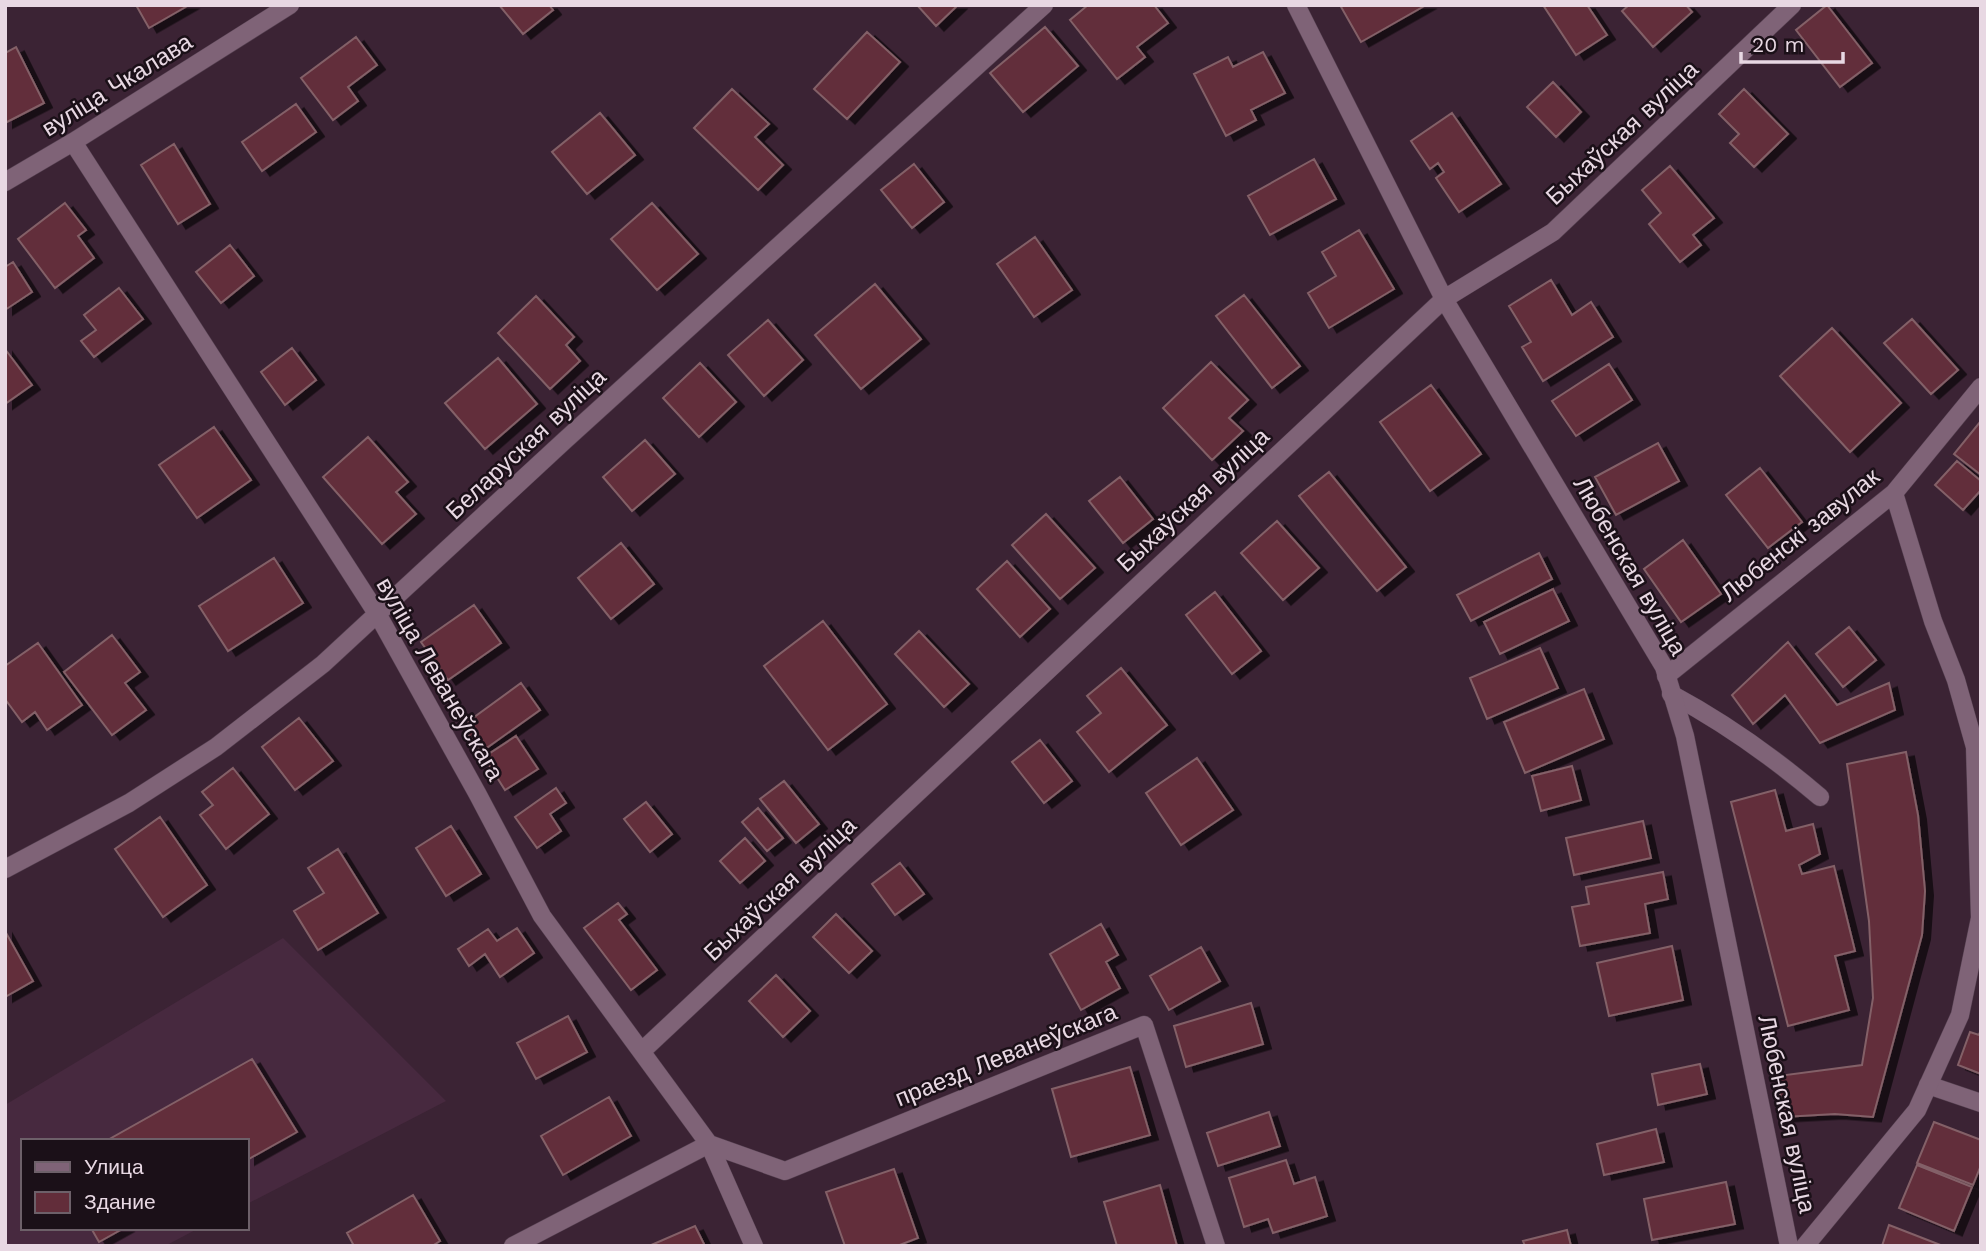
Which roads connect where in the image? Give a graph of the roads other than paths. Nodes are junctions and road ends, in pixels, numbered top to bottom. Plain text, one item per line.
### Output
1 (290, 5) edge
2 (1044, 5) edge
3 (1296, 5) edge
4 (1793, 5) edge
5 (73, 142) junction
6 (5, 182) edge
7 (1444, 299) junction
8 (1981, 387) edge
9 (1894, 493) junction
10 (378, 615) junction
11 (1668, 685) junction
12 (1978, 748) edge
13 (1820, 797) dead end
14 (5, 869) edge
15 (642, 1051) junction
16 (1928, 1085) junction
17 (1981, 1103) edge
18 (709, 1144) junction
19 (513, 1246) edge
20 (754, 1246) edge
21 (1216, 1246) edge
22 (1789, 1246) edge
23 (1805, 1246) edge

1 - 5 street, вуліца Чкалава
2 - 10 street, Беларуская вуліца
3 - 7 street, Любенская вуліца
4 - 7 street, Быхаўская вуліца
5 - 6 street, вуліца Чкалава
5 - 10 street, вуліца Леванеўскага
7 - 11 street, Любенская вуліца
7 - 15 street, Быхаўская вуліца
8 - 9 street, Любенскі завулак
9 - 11 street, Любенскі завулак
9 - 12 street, Любенская вуліца
10 - 14 street, Беларуская вуліца
10 - 15 street, вуліца Леванеўскага
11 - 13 street
11 - 22 street, Любенская вуліца
12 - 16 street, Любенская вуліца
15 - 18 street, вуліца Леванеўскага
16 - 17 street
16 - 23 street, Любенская вуліца
18 - 19 street
18 - 20 street, вуліца Леванеўскага
18 - 21 street, праезд Леванеўскага

